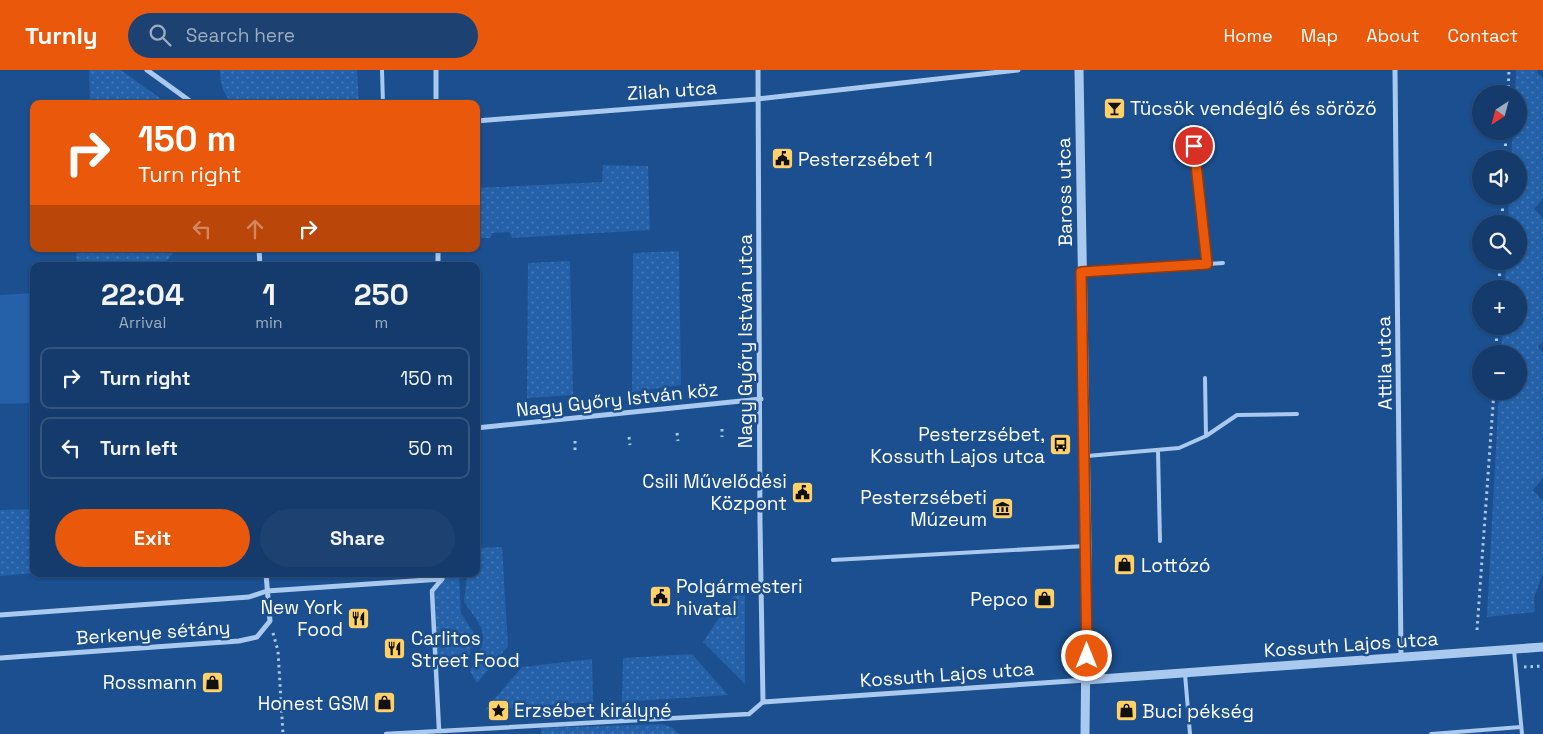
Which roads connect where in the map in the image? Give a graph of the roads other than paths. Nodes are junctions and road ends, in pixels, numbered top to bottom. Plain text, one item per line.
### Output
1 (147, 70) edge
2 (382, 70) edge
3 (436, 70) edge
4 (758, 70) edge
5 (1018, 70) edge
6 (1079, 70) edge
7 (1395, 70) edge
8 (758, 99) junction
9 (188, 100) edge
10 (383, 100) edge
11 (436, 100) edge
12 (480, 121) edge
13 (1192, 127) dead end
14 (1224, 263) dead end
15 (1207, 264) junction
16 (1081, 272) junction
17 (1205, 378) dead end
18 (761, 399) junction
19 (1297, 414) dead end
20 (480, 428) edge
21 (1206, 436) junction
22 (1158, 451) junction
23 (1085, 456) junction
24 (1160, 541) dead end
25 (1087, 546) junction
26 (833, 560) dead end
27 (266, 577) edge
28 (430, 577) edge
29 (441, 577) edge
30 (267, 590) junction
31 (0, 615) edge
32 (1543, 646) edge
33 (1514, 648) junction
34 (1401, 656) junction
35 (0, 658) edge
36 (1185, 672) junction
37 (1086, 680) junction
38 (764, 702) junction
39 (1521, 727) junction
40 (439, 730) junction
41 (386, 734) edge
42 (1085, 734) edge
43 (1190, 734) edge
44 (1431, 734) edge
45 (1522, 734) edge

1 - 9 street
2 - 10 lane
3 - 11 street
4 - 8 street, Nagy Győry István utca
5 - 8 street, Zilah utca
6 - 16 street, Baross utca
7 - 34 street, Attila utca
8 - 12 street, Zilah utca
8 - 18 street, Nagy Győry István utca
13 - 15 lane
14 - 15 lane
15 - 16 lane
16 - 23 street, Baross utca
17 - 21 lane
18 - 20 street, Nagy Győry István köz
18 - 38 street, Nagy Győry István utca
19 - 21 lane
21 - 22 lane
22 - 23 lane
22 - 24 lane
23 - 25 street, Baross utca
25 - 26 lane
25 - 37 street, Baross utca
27 - 30 street
28 - 30 street
29 - 40 street
30 - 31 street, Berkenye sétány
30 - 35 street, Berkenye sétány
32 - 33 street, Kossuth Lajos utca
33 - 34 street, Kossuth Lajos utca
33 - 39 lane
34 - 36 street, Kossuth Lajos utca
36 - 37 street, Kossuth Lajos utca
36 - 43 lane
37 - 38 street, Kossuth Lajos utca
37 - 42 street, Baross utca
38 - 40 street, Kossuth Lajos utca
39 - 44 lane
39 - 45 lane
40 - 41 street, Kossuth Lajos utca

